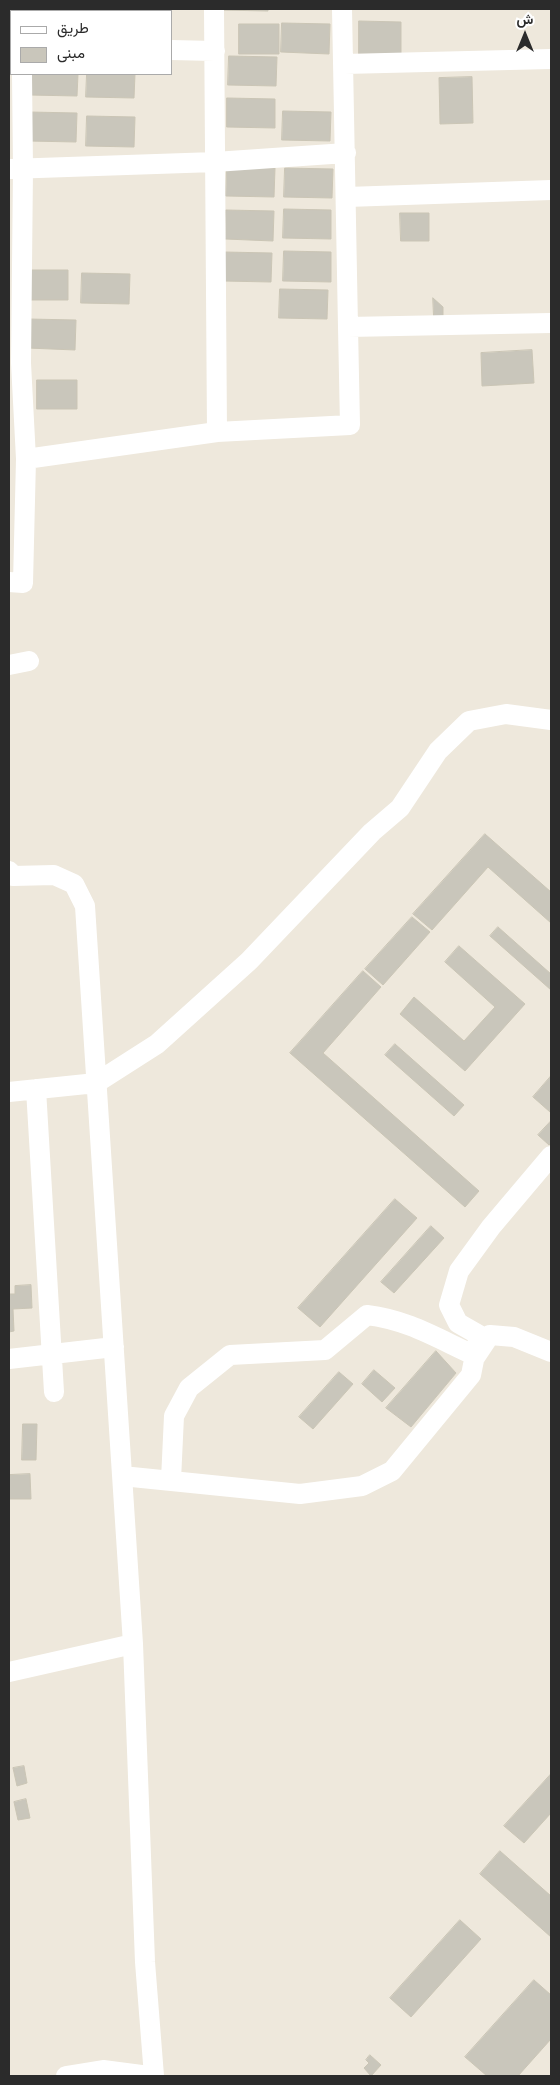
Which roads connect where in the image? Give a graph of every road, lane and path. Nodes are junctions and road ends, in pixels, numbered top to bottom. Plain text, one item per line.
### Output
1 (214, 9) edge
2 (342, 9) edge
3 (172, 50) edge
4 (215, 51) junction
5 (551, 59) edge
6 (344, 64) junction
7 (22, 75) edge
8 (346, 153) junction
9 (215, 162) junction
10 (16, 169) edge
11 (551, 190) edge
12 (346, 197) junction
13 (15, 266) edge
14 (551, 323) edge
15 (348, 328) junction
16 (15, 363) edge
17 (217, 432) junction
18 (26, 460) junction
19 (9, 582) edge
20 (29, 661) dead end
21 (9, 665) edge
22 (551, 720) edge
23 (9, 871) edge
24 (96, 1083) junction
25 (36, 1089) junction
26 (9, 1092) edge
27 (551, 1156) edge
28 (114, 1347) junction
29 (551, 1352) edge
30 (50, 1354) junction
31 (476, 1356) junction
32 (9, 1359) edge
33 (54, 1392) dead end
34 (122, 1476) junction
35 (171, 1480) junction
36 (133, 1644) junction
37 (9, 1672) edge
38 (66, 2076) edge
39 (149, 2076) edge
40 (154, 2076) edge

1 - 4 street
2 - 6 street
3 - 4 street
4 - 9 street
5 - 6 street
6 - 8 street
7 - 10 street
8 - 9 street
8 - 12 street
9 - 10 street
9 - 17 street
10 - 13 street
11 - 12 street
12 - 15 street
13 - 16 street
14 - 15 street
15 - 17 street
16 - 18 street
17 - 18 street
18 - 19 street
20 - 21 street
22 - 24 street
23 - 24 street
24 - 25 street
24 - 28 street
25 - 26 street
25 - 30 street
27 - 31 street
28 - 30 street
28 - 34 street
29 - 31 street
30 - 32 street
30 - 33 street
31 - 35 street
31 - 35 street
34 - 35 street
34 - 36 street
36 - 37 street
36 - 40 street
38 - 39 street

